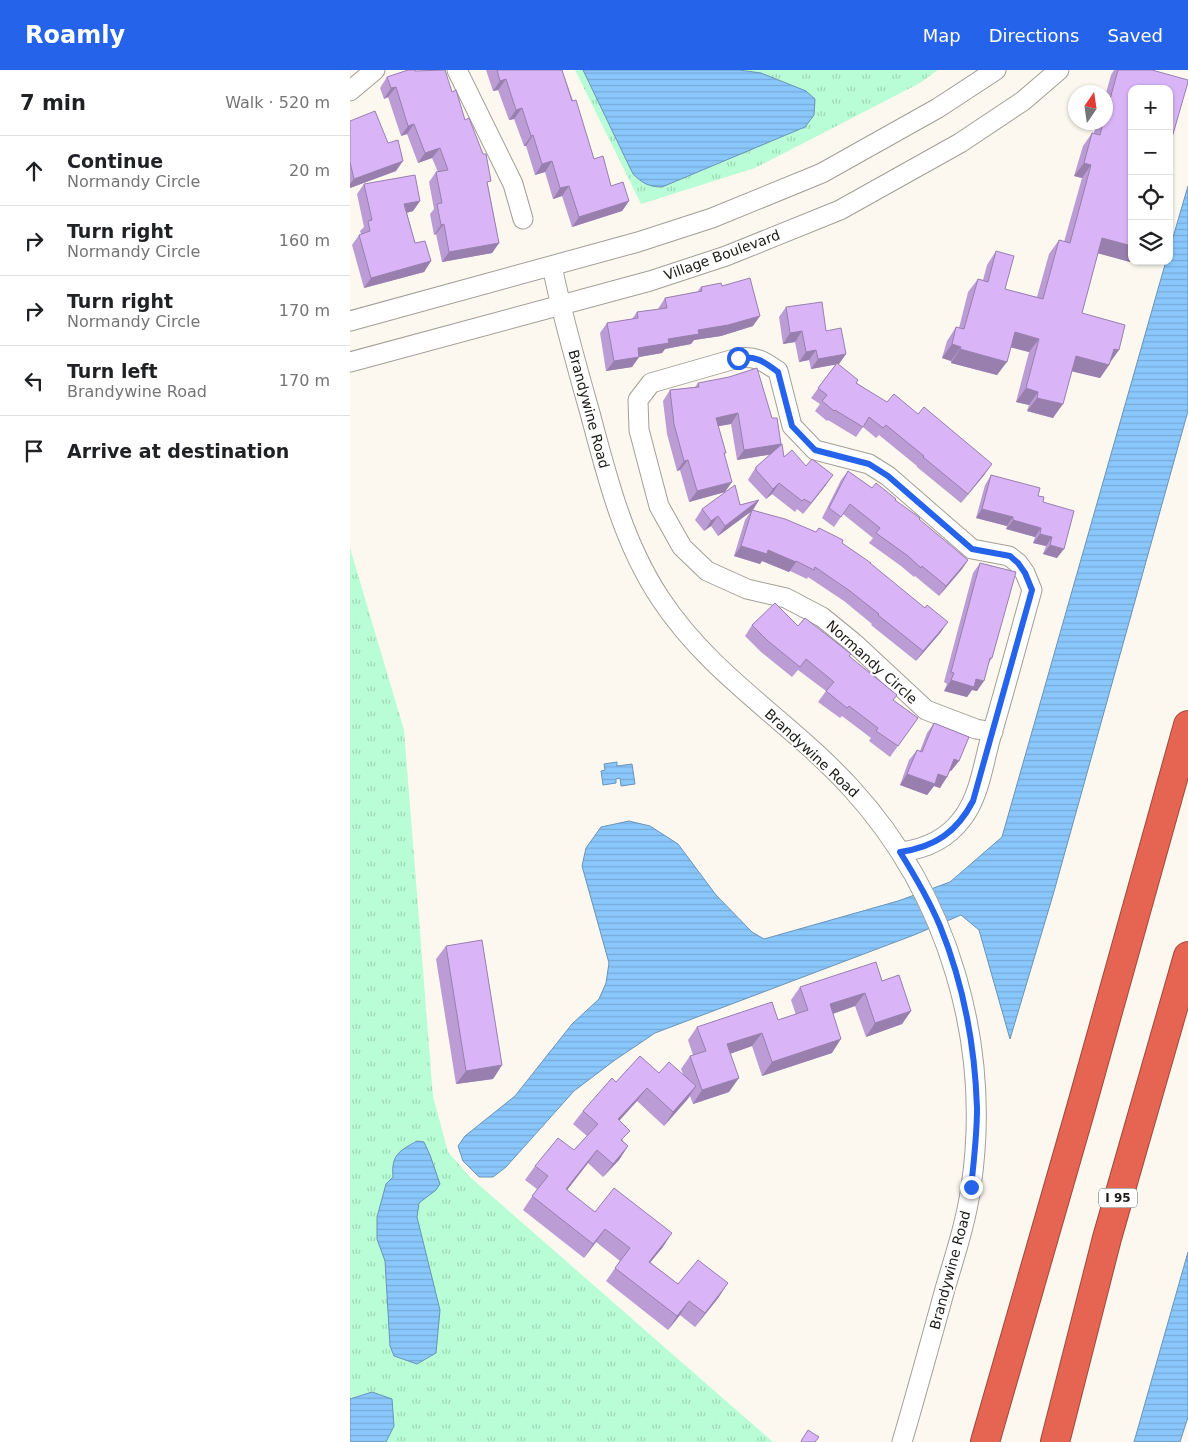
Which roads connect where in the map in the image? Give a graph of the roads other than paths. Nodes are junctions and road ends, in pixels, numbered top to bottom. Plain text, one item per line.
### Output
1 (374, 70) edge
2 (457, 70) edge
3 (996, 70) edge
4 (1059, 70) edge
5 (350, 91) edge
6 (523, 219) dead end
7 (552, 266) junction
8 (560, 306) junction
9 (350, 321) edge
10 (350, 362) edge
11 (1188, 725) edge
12 (993, 732) junction
13 (900, 852) junction
14 (1188, 956) edge
15 (902, 1442) edge
16 (985, 1442) edge
17 (1055, 1442) edge

1 - 5 street
2 - 6 street
3 - 7 street
4 - 8 street, Village Boulevard
7 - 8 street, Brandywine Road
7 - 9 street
8 - 10 street, Village Boulevard
8 - 13 street, Brandywine Road
11 - 16 highway
12 - 12 street, Normandy Circle
12 - 13 street, Normandy Circle
13 - 15 street, Brandywine Road
14 - 17 highway, I 95

